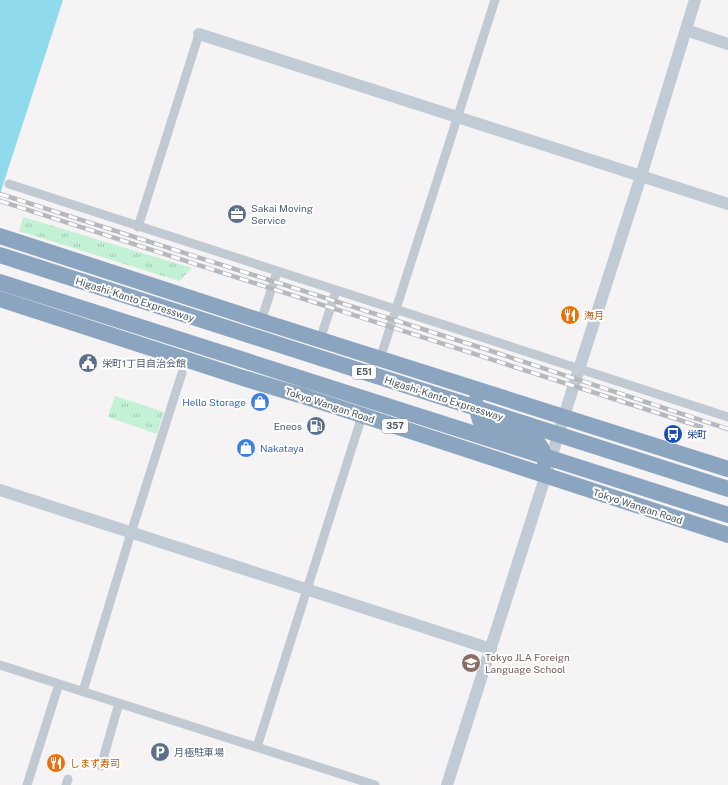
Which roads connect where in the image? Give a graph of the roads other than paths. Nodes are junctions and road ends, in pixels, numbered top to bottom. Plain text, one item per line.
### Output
1 (495, 0) edge
2 (695, 0) edge
3 (686, 30) junction
4 (199, 34) joint
5 (728, 44) edge
6 (457, 117) junction
7 (641, 176) junction
8 (9, 184) dead end
9 (728, 204) edge
10 (138, 227) junction
11 (0, 236) edge
12 (0, 255) edge
13 (277, 272) junction
14 (0, 282) edge
15 (336, 291) junction
16 (0, 299) edge
17 (396, 310) junction
18 (261, 321) junction
19 (320, 340) junction
20 (380, 359) junction
21 (404, 366) junction
22 (579, 369) junction
23 (182, 373) dead end
24 (362, 416) junction
25 (564, 417) junction
26 (728, 417) edge
27 (728, 469) edge
28 (546, 476) junction
29 (728, 489) edge
30 (0, 490) edge
31 (728, 515) edge
32 (728, 527) edge
33 (131, 532) junction
34 (728, 535) edge
35 (307, 589) junction
36 (490, 649) junction
37 (0, 665) edge
38 (59, 684) junction
39 (83, 691) junction
40 (119, 703) junction
41 (257, 747) junction
42 (101, 766) dead end
43 (27, 785) edge
44 (375, 785) edge
45 (447, 785) edge

1 - 6 street
2 - 3 street
3 - 5 street
3 - 7 street
4 - 6 street
4 - 10 street
6 - 7 street
6 - 17 street
7 - 9 street
7 - 22 street
8 - 10 street
10 - 13 street
11 - 18 highway
12 - 29 highway, Higashi-Kanto Expressway / E51
13 - 15 street
13 - 18 street
14 - 31 highway
15 - 17 street
15 - 19 street
16 - 24 highway, Tokyo Wangan Road / 357
17 - 20 street
17 - 22 street
18 - 19 highway
19 - 20 highway
20 - 21 highway
21 - 25 highway
21 - 28 highway
22 - 25 street
22 - 26 street
23 - 33 street
24 - 28 highway, Tokyo Wangan Road / 357
24 - 35 street
25 - 27 highway
25 - 28 street
25 - 32 highway
28 - 34 highway, Tokyo Wangan Road / 357
28 - 36 street
30 - 33 street
33 - 35 street
33 - 39 street
35 - 36 street
35 - 41 street
36 - 45 street
37 - 38 street
38 - 39 street
38 - 43 street
39 - 40 street
40 - 41 street
40 - 42 street
41 - 44 street

